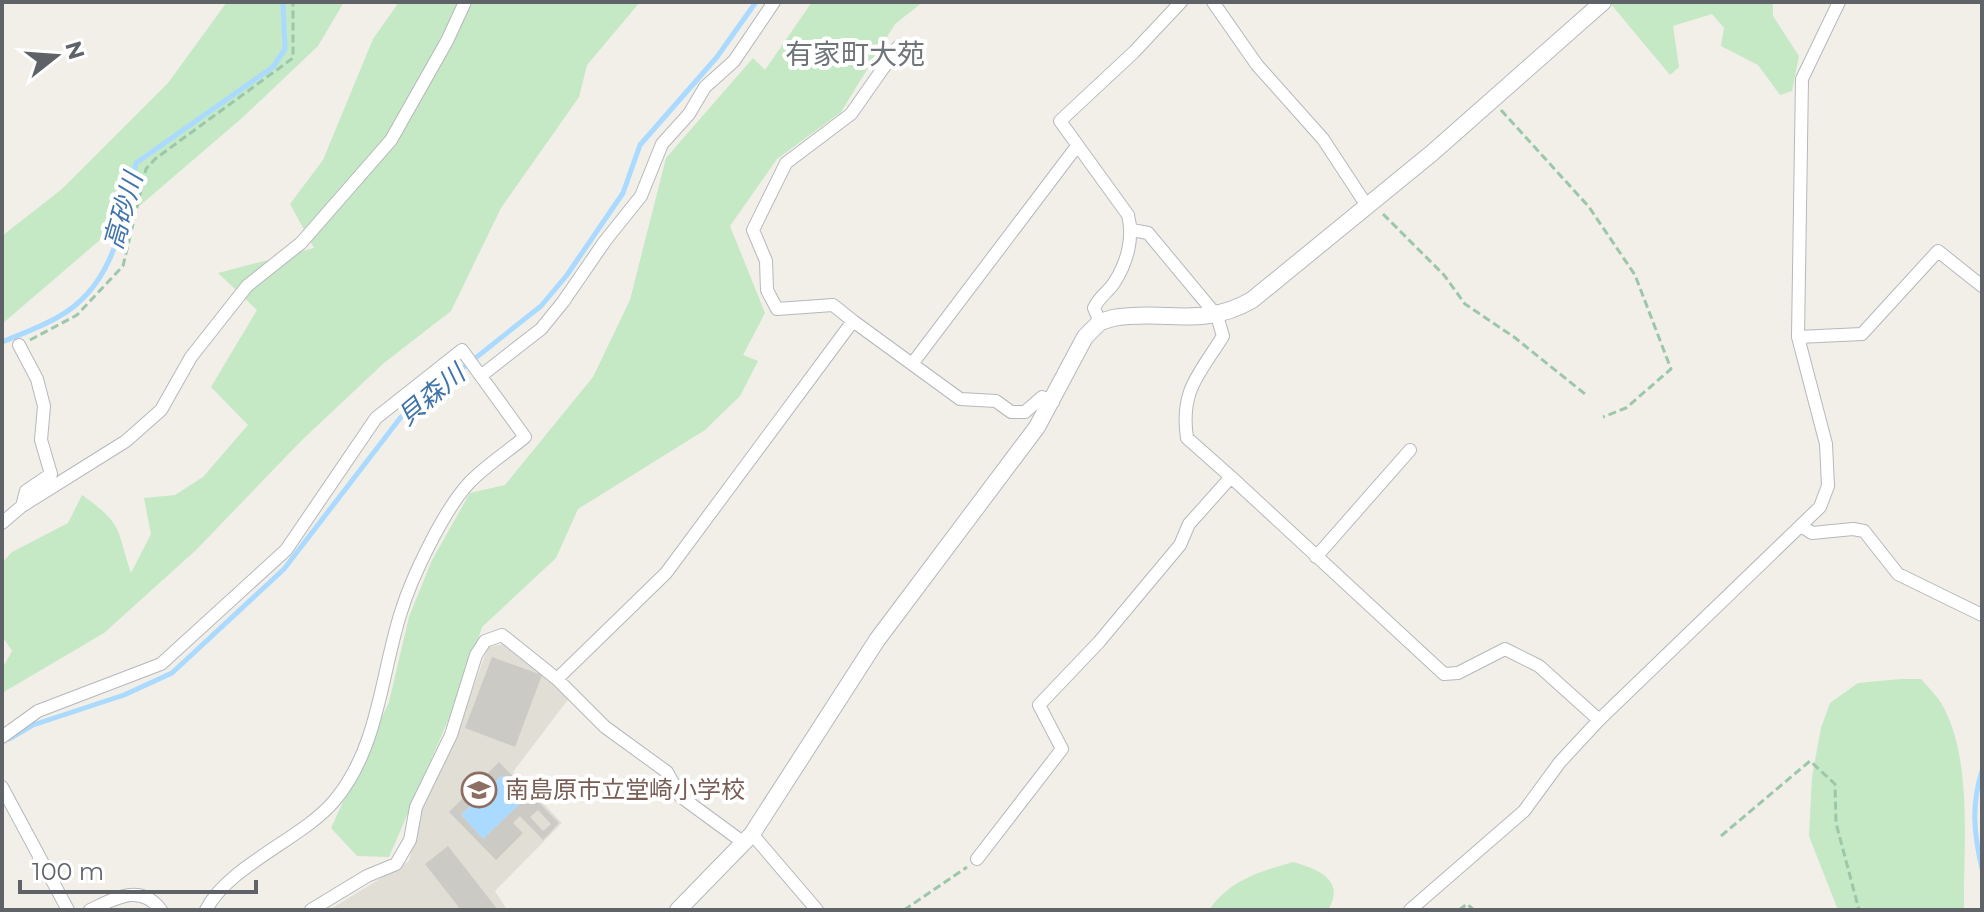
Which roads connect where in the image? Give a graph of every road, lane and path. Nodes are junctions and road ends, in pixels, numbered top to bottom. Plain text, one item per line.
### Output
1 (293, 2) edge
2 (465, 2) edge
3 (774, 2) edge
4 (1181, 2) edge
5 (1213, 2) edge
6 (1603, 2) edge
7 (1839, 2) edge
8 (898, 47) dead end
9 (1493, 101) junction
10 (1077, 146) junction
11 (1370, 205) junction
12 (1132, 230) junction
13 (1982, 286) edge
14 (1217, 316) junction
15 (853, 321) junction
16 (1100, 322) junction
17 (1798, 337) junction
18 (19, 345) joint
19 (912, 364) junction
20 (480, 371) junction
21 (1585, 394) dead end
22 (1053, 402) junction
23 (1603, 417) dead end
24 (1410, 450) dead end
25 (1231, 477) junction
26 (22, 506) junction
27 (2, 523) edge
28 (1801, 526) junction
29 (1316, 557) junction
30 (1982, 615) edge
31 (557, 679) junction
32 (1599, 720) junction
33 (2, 737) edge
34 (2, 787) edge
35 (1721, 836) dead end
36 (748, 839) junction
37 (977, 859) joint
38 (68, 910) edge
39 (90, 910) edge
40 (161, 910) edge
41 (206, 910) edge
42 (311, 910) edge
43 (678, 910) edge
44 (817, 910) edge
45 (904, 910) edge
46 (1410, 910) edge
47 (1459, 910) edge
48 (1474, 910) edge
49 (1859, 910) edge

1 - 18 path
2 - 26 street
3 - 20 street
4 - 10 street
5 - 11 street
6 - 9 street
7 - 17 street
8 - 15 street
9 - 11 street
9 - 23 path
10 - 12 street
10 - 19 street
11 - 14 street
11 - 21 path
12 - 14 street
12 - 16 street
13 - 17 street
14 - 16 street
14 - 25 street
15 - 19 street
15 - 31 street
16 - 22 street
17 - 28 street
18 - 26 street
19 - 22 street
20 - 33 street
20 - 41 street
22 - 36 street
24 - 29 street
25 - 29 street
25 - 37 street
26 - 27 street
28 - 30 street
28 - 32 street
29 - 32 street
31 - 36 street
31 - 42 street
32 - 46 street
34 - 38 street
35 - 49 path
36 - 43 street
36 - 44 street
37 - 45 path
39 - 40 street
47 - 48 path

